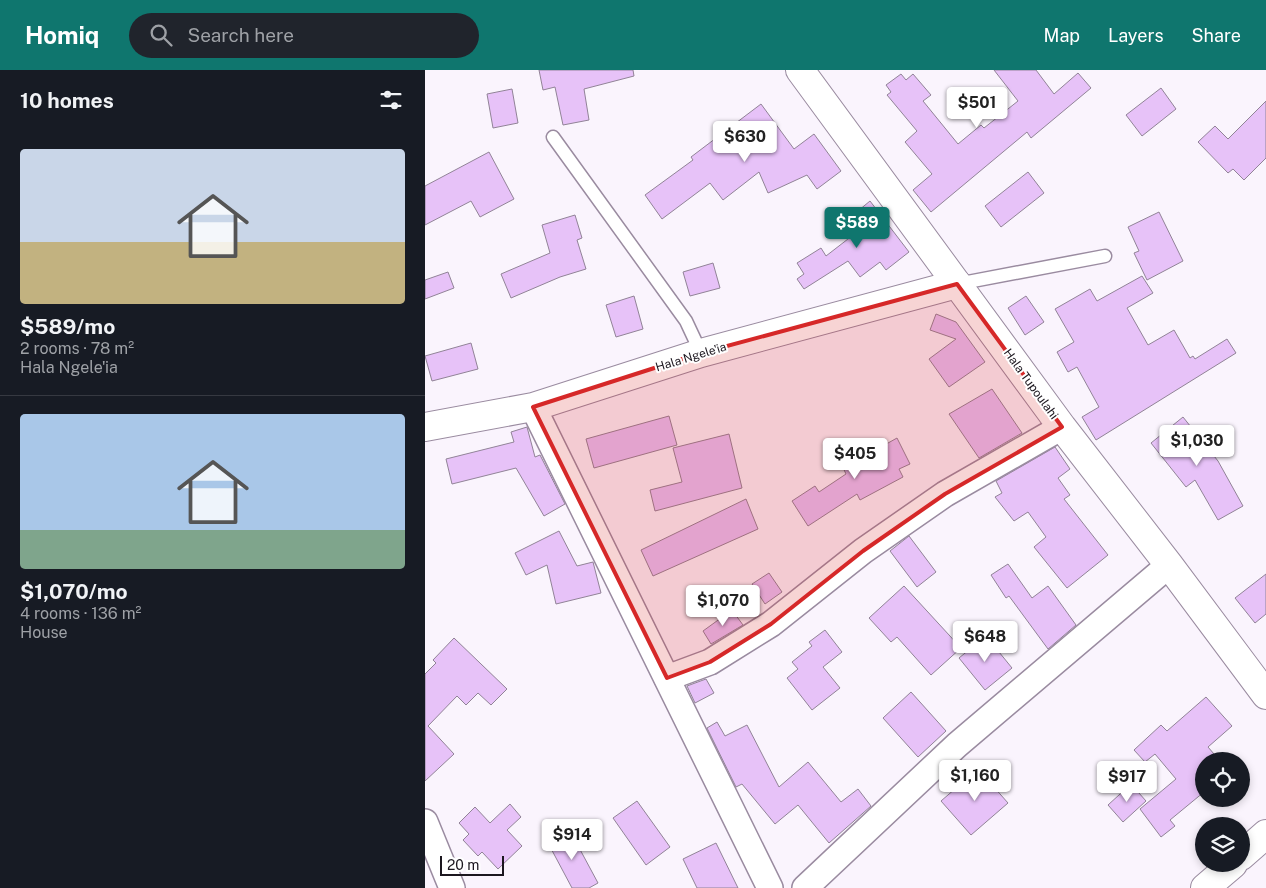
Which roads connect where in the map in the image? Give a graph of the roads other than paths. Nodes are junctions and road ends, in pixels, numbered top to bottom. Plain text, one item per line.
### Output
1 (802, 71) edge
2 (553, 136) dead end
3 (1105, 256) dead end
4 (957, 284) junction
5 (701, 353) junction
6 (533, 407) junction
7 (426, 426) edge
8 (1062, 427) junction
9 (1169, 564) junction
10 (667, 678) junction
11 (1266, 696) edge
12 (425, 822) edge
13 (1266, 834) edge
14 (1250, 848) edge
15 (1224, 872) edge
16 (452, 888) edge
17 (771, 888) edge
18 (805, 888) edge
19 (1205, 888) edge

1 - 4 street, Hala Tupoulahi
2 - 5 lane
3 - 4 lane
4 - 5 street, Hala Ngele'ia
4 - 8 street, Hala Tupoulahi
5 - 6 street, Hala Ngele'ia
6 - 7 street, Hala Ngele'ia
6 - 10 street
8 - 9 street, Hala Tupoulahi
8 - 10 street
9 - 11 street, Hala Tupoulahi
9 - 18 street
10 - 17 street
12 - 16 street
13 - 14 street
15 - 19 street

